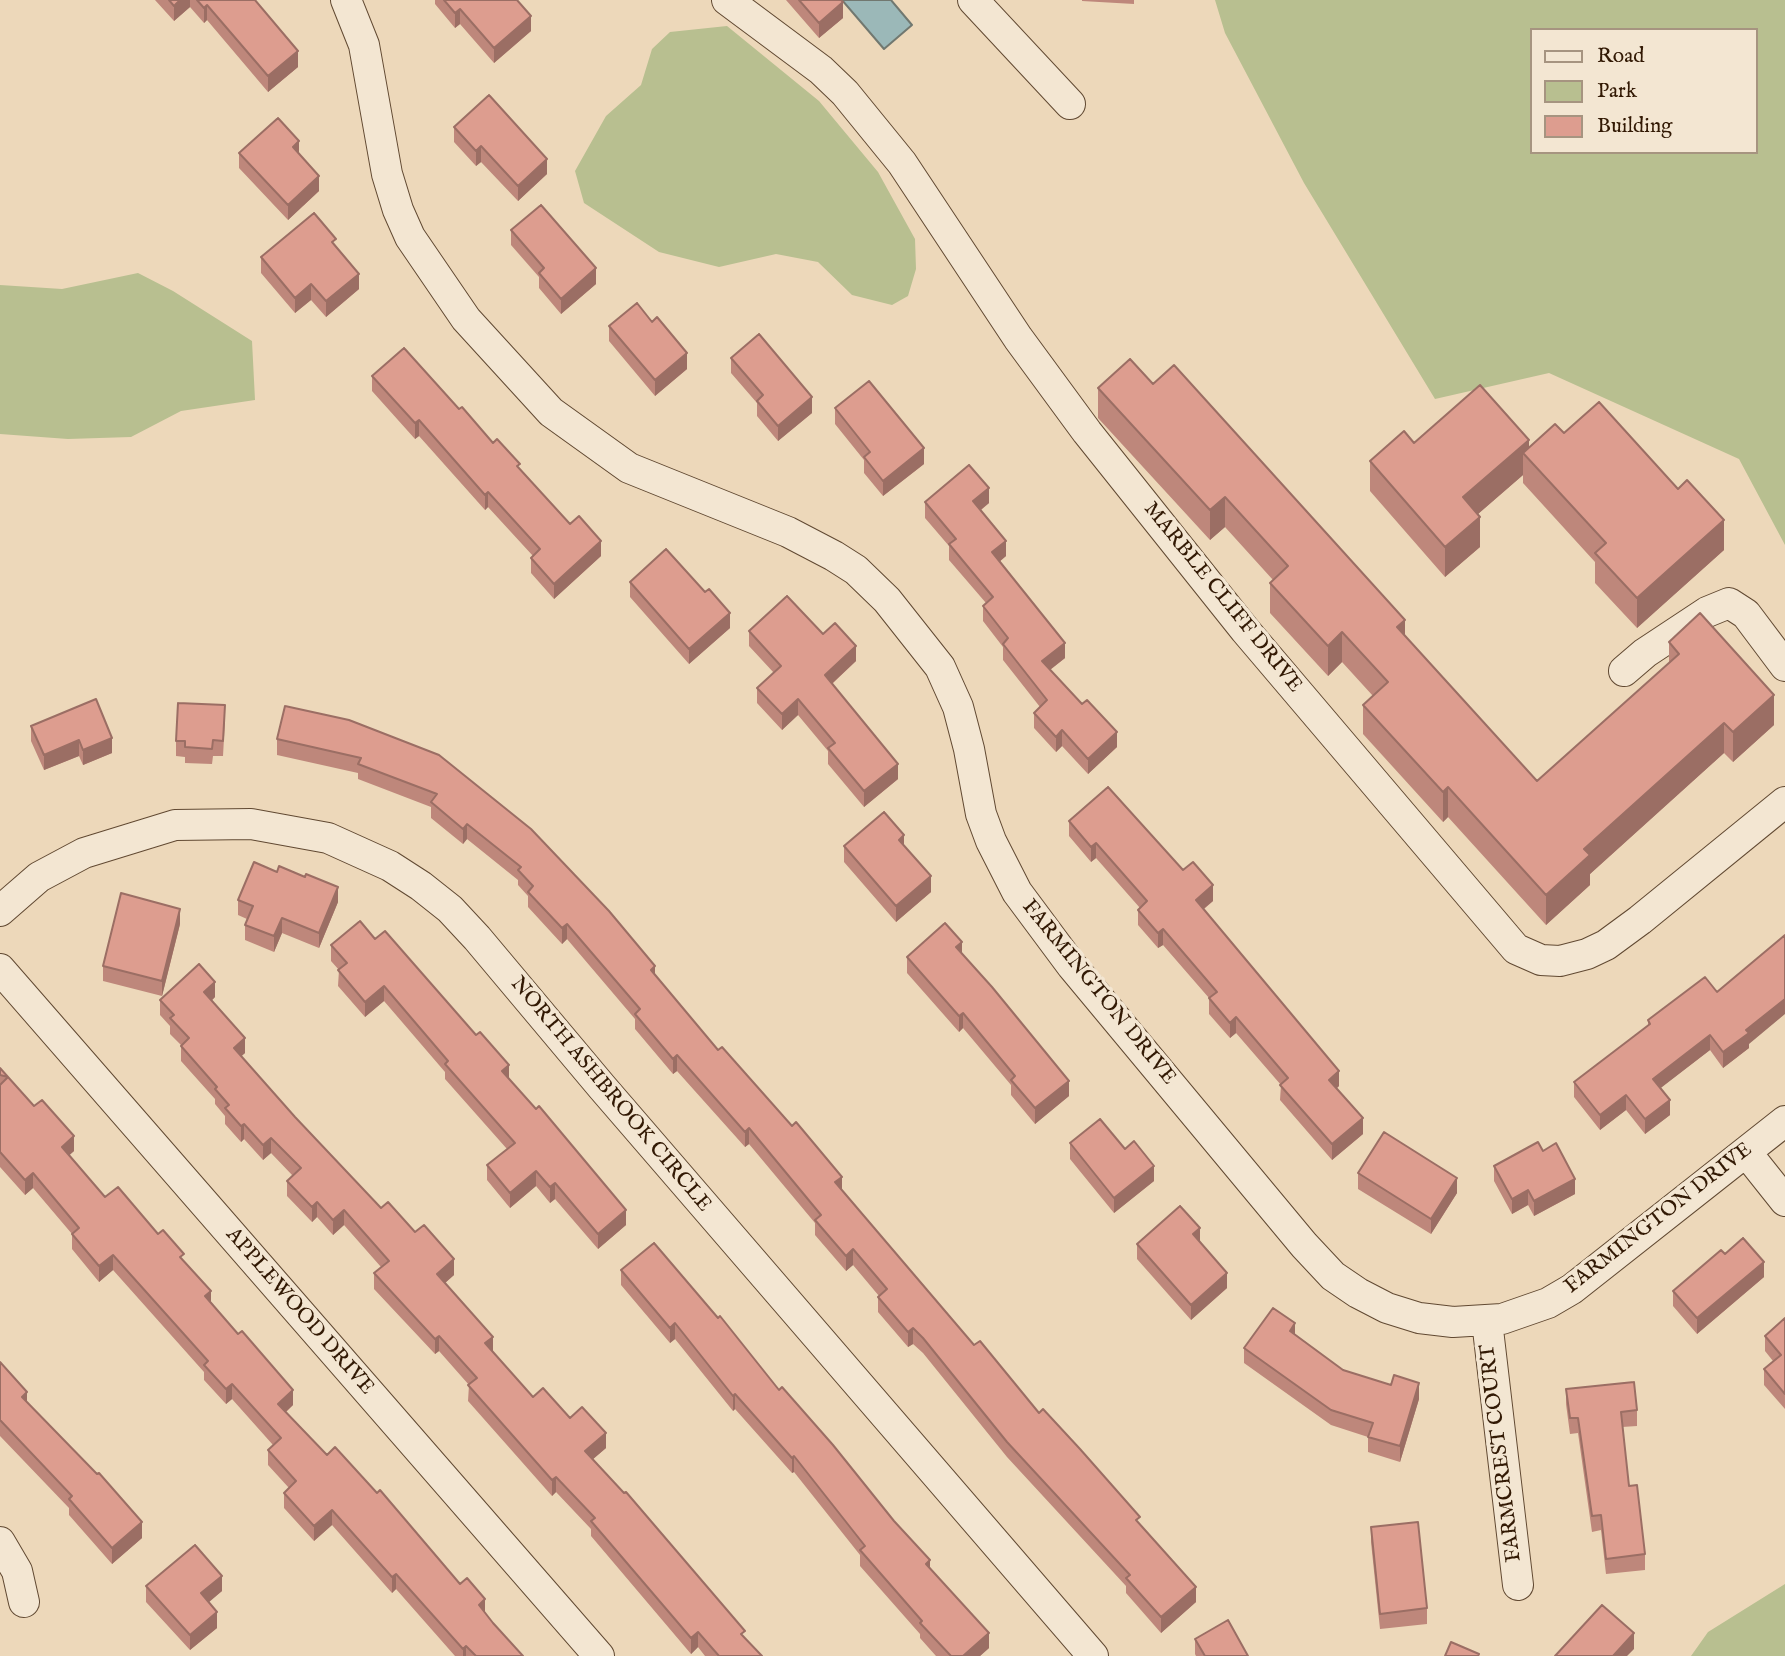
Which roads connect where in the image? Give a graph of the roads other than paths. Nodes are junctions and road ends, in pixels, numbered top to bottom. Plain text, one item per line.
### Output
1 (346, 0) edge
2 (727, 0) edge
3 (973, 0) edge
4 (1070, 104) dead end
5 (1785, 666) edge
6 (1624, 671) dead end
7 (1785, 802) edge
8 (0, 911) edge
9 (0, 969) edge
10 (1785, 1121) edge
11 (1746, 1152) junction
12 (1785, 1201) edge
13 (1487, 1321) junction
14 (0, 1542) edge
15 (1518, 1585) dead end
16 (24, 1602) dead end
17 (599, 1656) edge
18 (1093, 1656) edge

1 - 13 street, FARMINGTON DRIVE
2 - 7 street, MARBLE CLIFF DRIVE
3 - 4 street
5 - 6 street
8 - 18 street, NORTH ASHBROOK CIRCLE
9 - 17 street, APPLEWOOD DRIVE
10 - 11 street, FARMINGTON DRIVE
11 - 12 street
11 - 13 street, FARMINGTON DRIVE
13 - 15 street, FARMCREST COURT
14 - 16 street

